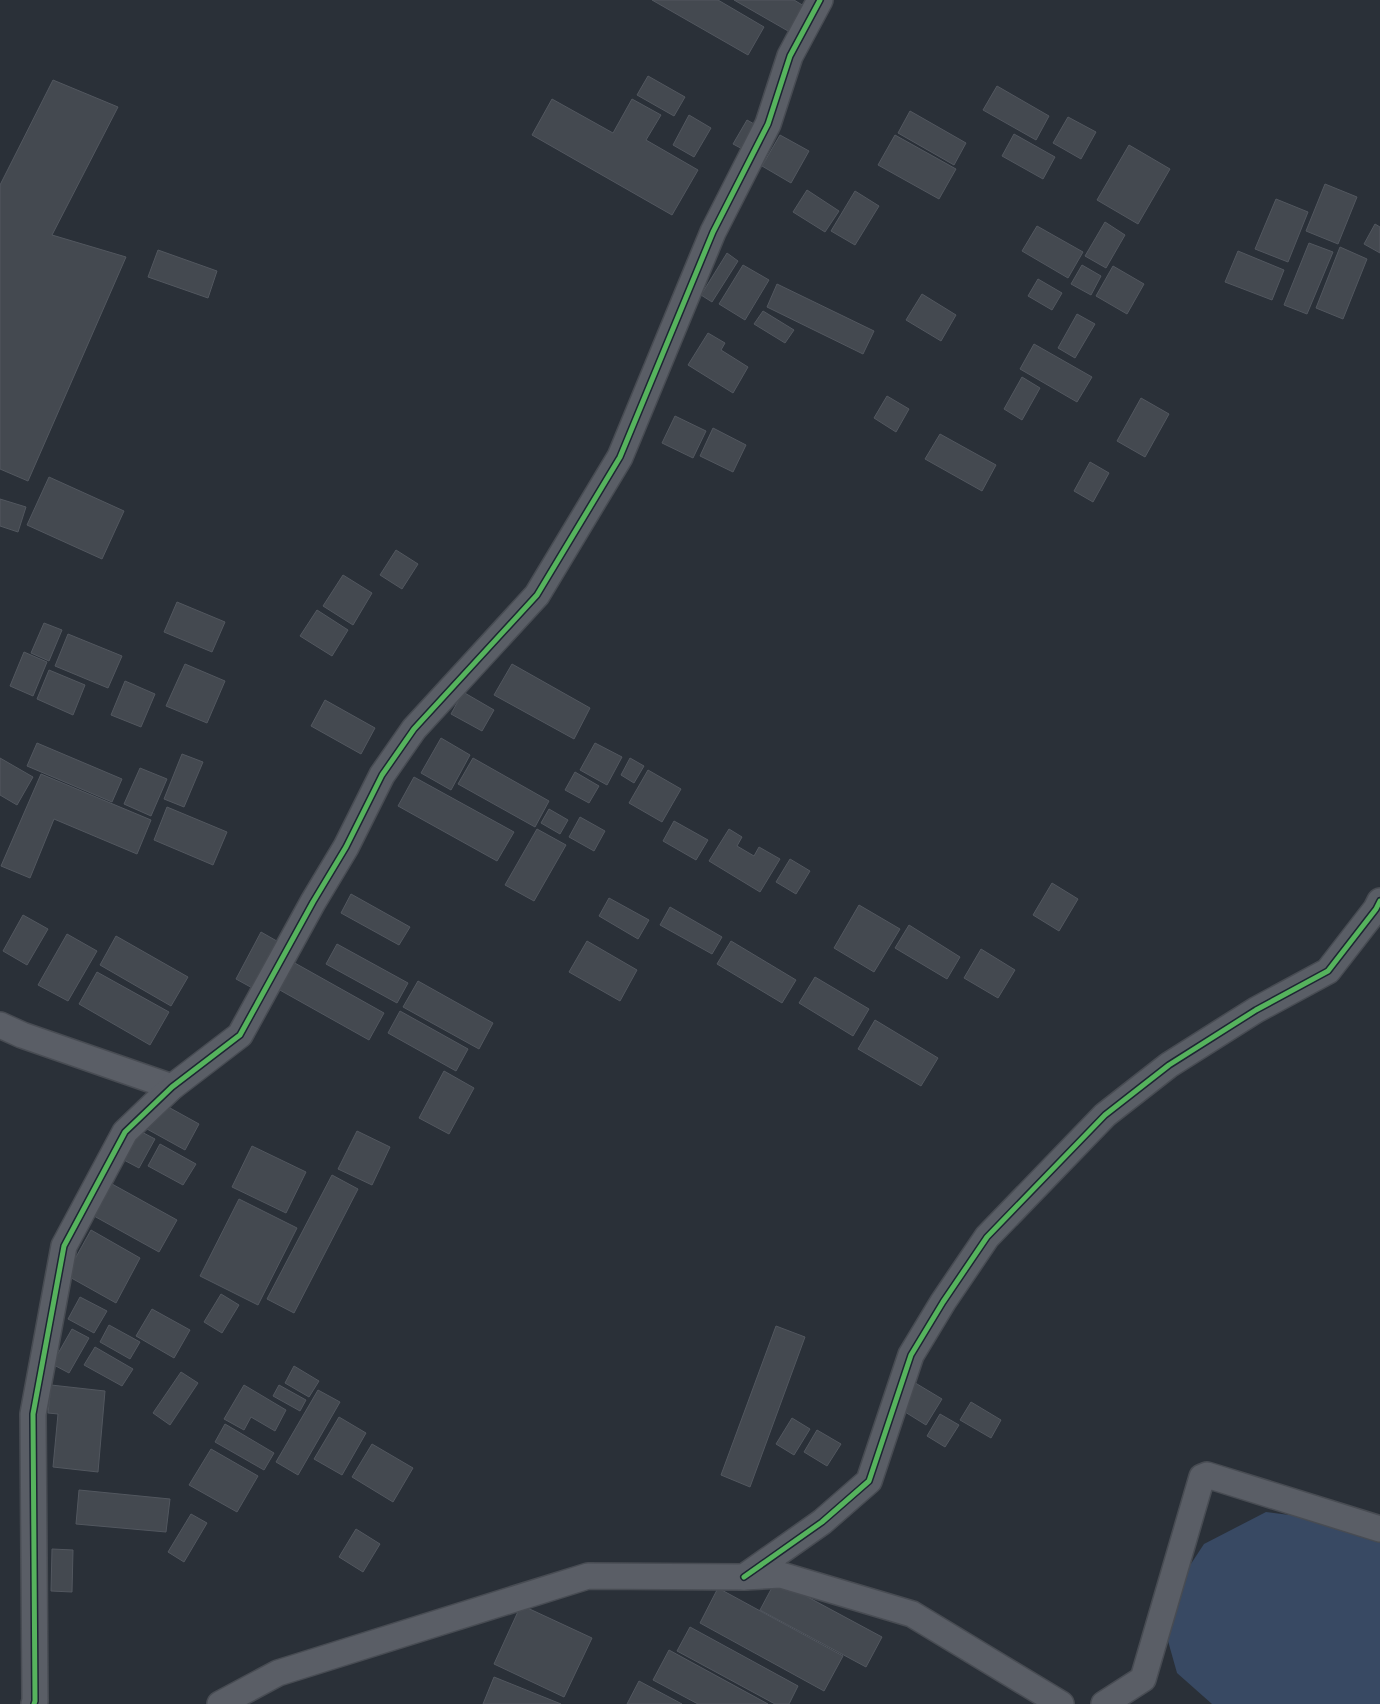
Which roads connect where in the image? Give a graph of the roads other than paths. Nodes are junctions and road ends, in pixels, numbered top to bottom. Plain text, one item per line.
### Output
1 (820, 0) edge
2 (1380, 901) edge
3 (0, 1025) edge
4 (172, 1087) junction
5 (1380, 1529) edge
6 (744, 1577) junction
7 (34, 1704) edge
8 (220, 1704) edge
9 (1061, 1704) edge
10 (1104, 1704) edge

1 - 4 street
2 - 6 street
3 - 4 street
4 - 7 street
5 - 10 street
6 - 8 street
6 - 9 street

